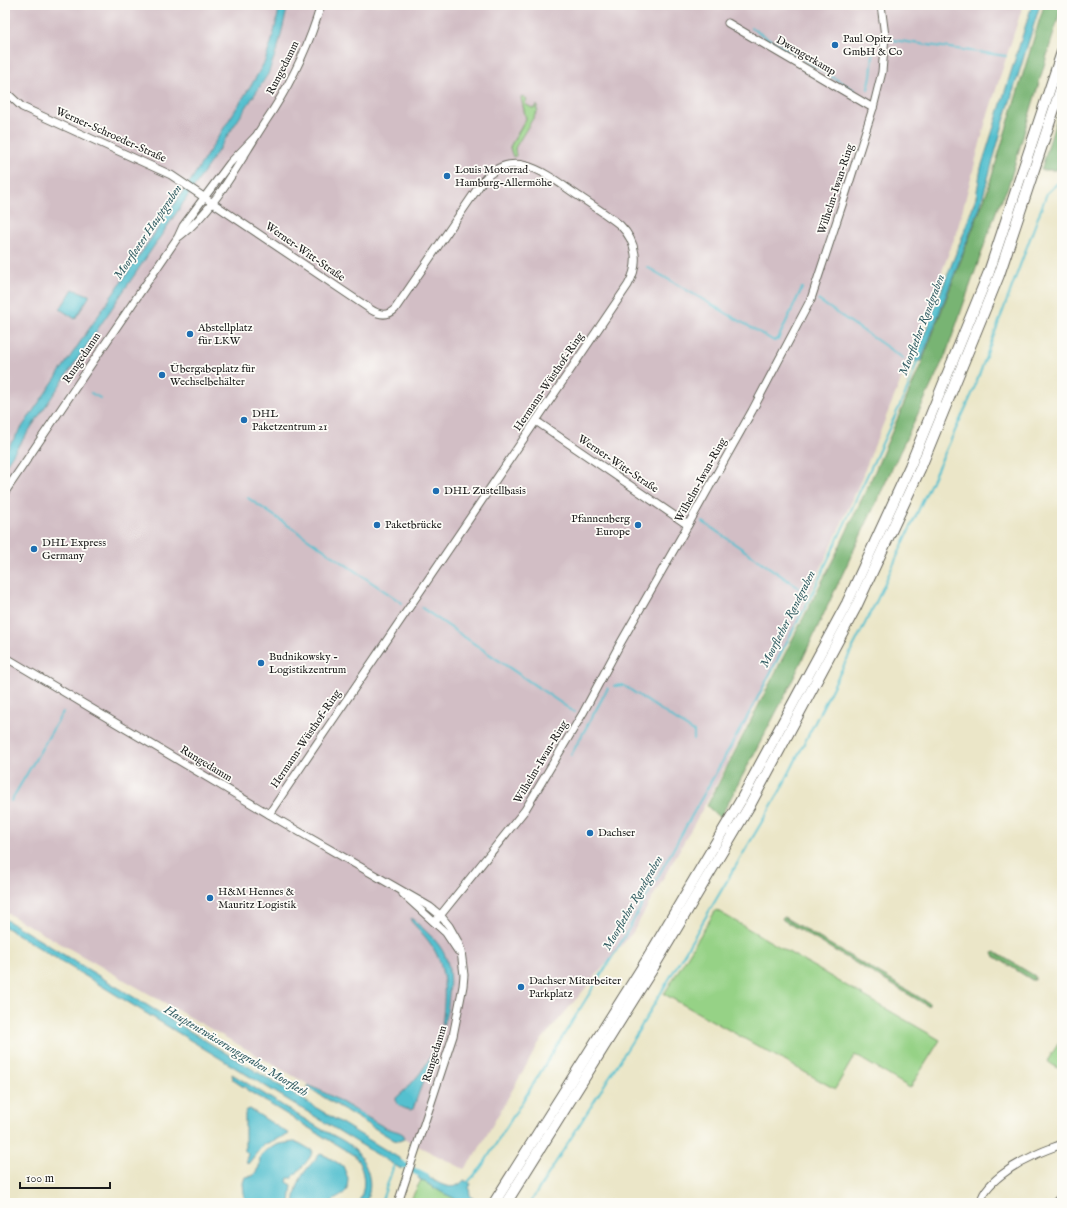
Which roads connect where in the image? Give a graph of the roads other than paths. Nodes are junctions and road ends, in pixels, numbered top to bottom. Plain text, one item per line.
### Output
1 (321, 5) edge
2 (881, 5) edge
3 (728, 23) dead end
4 (1062, 52) edge
5 (1062, 85) edge
6 (8, 94) dead end
7 (873, 108) junction
8 (255, 137) junction
9 (204, 196) junction
10 (212, 202) junction
11 (178, 237) junction
12 (388, 314) joint
13 (536, 421) junction
14 (5, 492) edge
15 (688, 525) junction
16 (5, 657) edge
17 (269, 814) junction
18 (397, 889) junction
19 (440, 915) junction
20 (435, 922) junction
21 (462, 962) junction
22 (1062, 1144) edge
23 (1062, 1196) edge
24 (398, 1203) edge
25 (494, 1203) edge
26 (506, 1203) edge
27 (981, 1203) edge
28 (1056, 1203) edge

1 - 8 street, Rungedamm
2 - 7 street, Wilhelm-Iwan-Ring
3 - 7 street, Dwengerkamp
4 - 25 highway
5 - 26 highway
6 - 9 street, Werner-Schroeder-Straße
7 - 15 street, Wilhelm-Iwan-Ring
8 - 9 street, Rungedamm
8 - 10 street, Rungedamm
9 - 10 street, Werner-Witt-Straße
9 - 11 street, Rungedamm
10 - 11 street, Rungedamm
10 - 12 street, Werner-Witt-Straße
11 - 14 street, Rungedamm
12 - 13 street, Hermann-Wüsthof-Ring
13 - 15 street, Werner-Witt-Straße
13 - 17 street, Hermann-Wüsthof-Ring
15 - 19 street, Wilhelm-Iwan-Ring
16 - 17 street, Rungedamm
17 - 18 street, Rungedamm
18 - 19 street, Rungedamm
18 - 20 street, Rungedamm
19 - 20 street, Wilhelm-Iwan-Ring
19 - 21 street, Rungedamm
20 - 21 street, Rungedamm
21 - 24 street, Rungedamm
22 - 27 street
23 - 28 street

